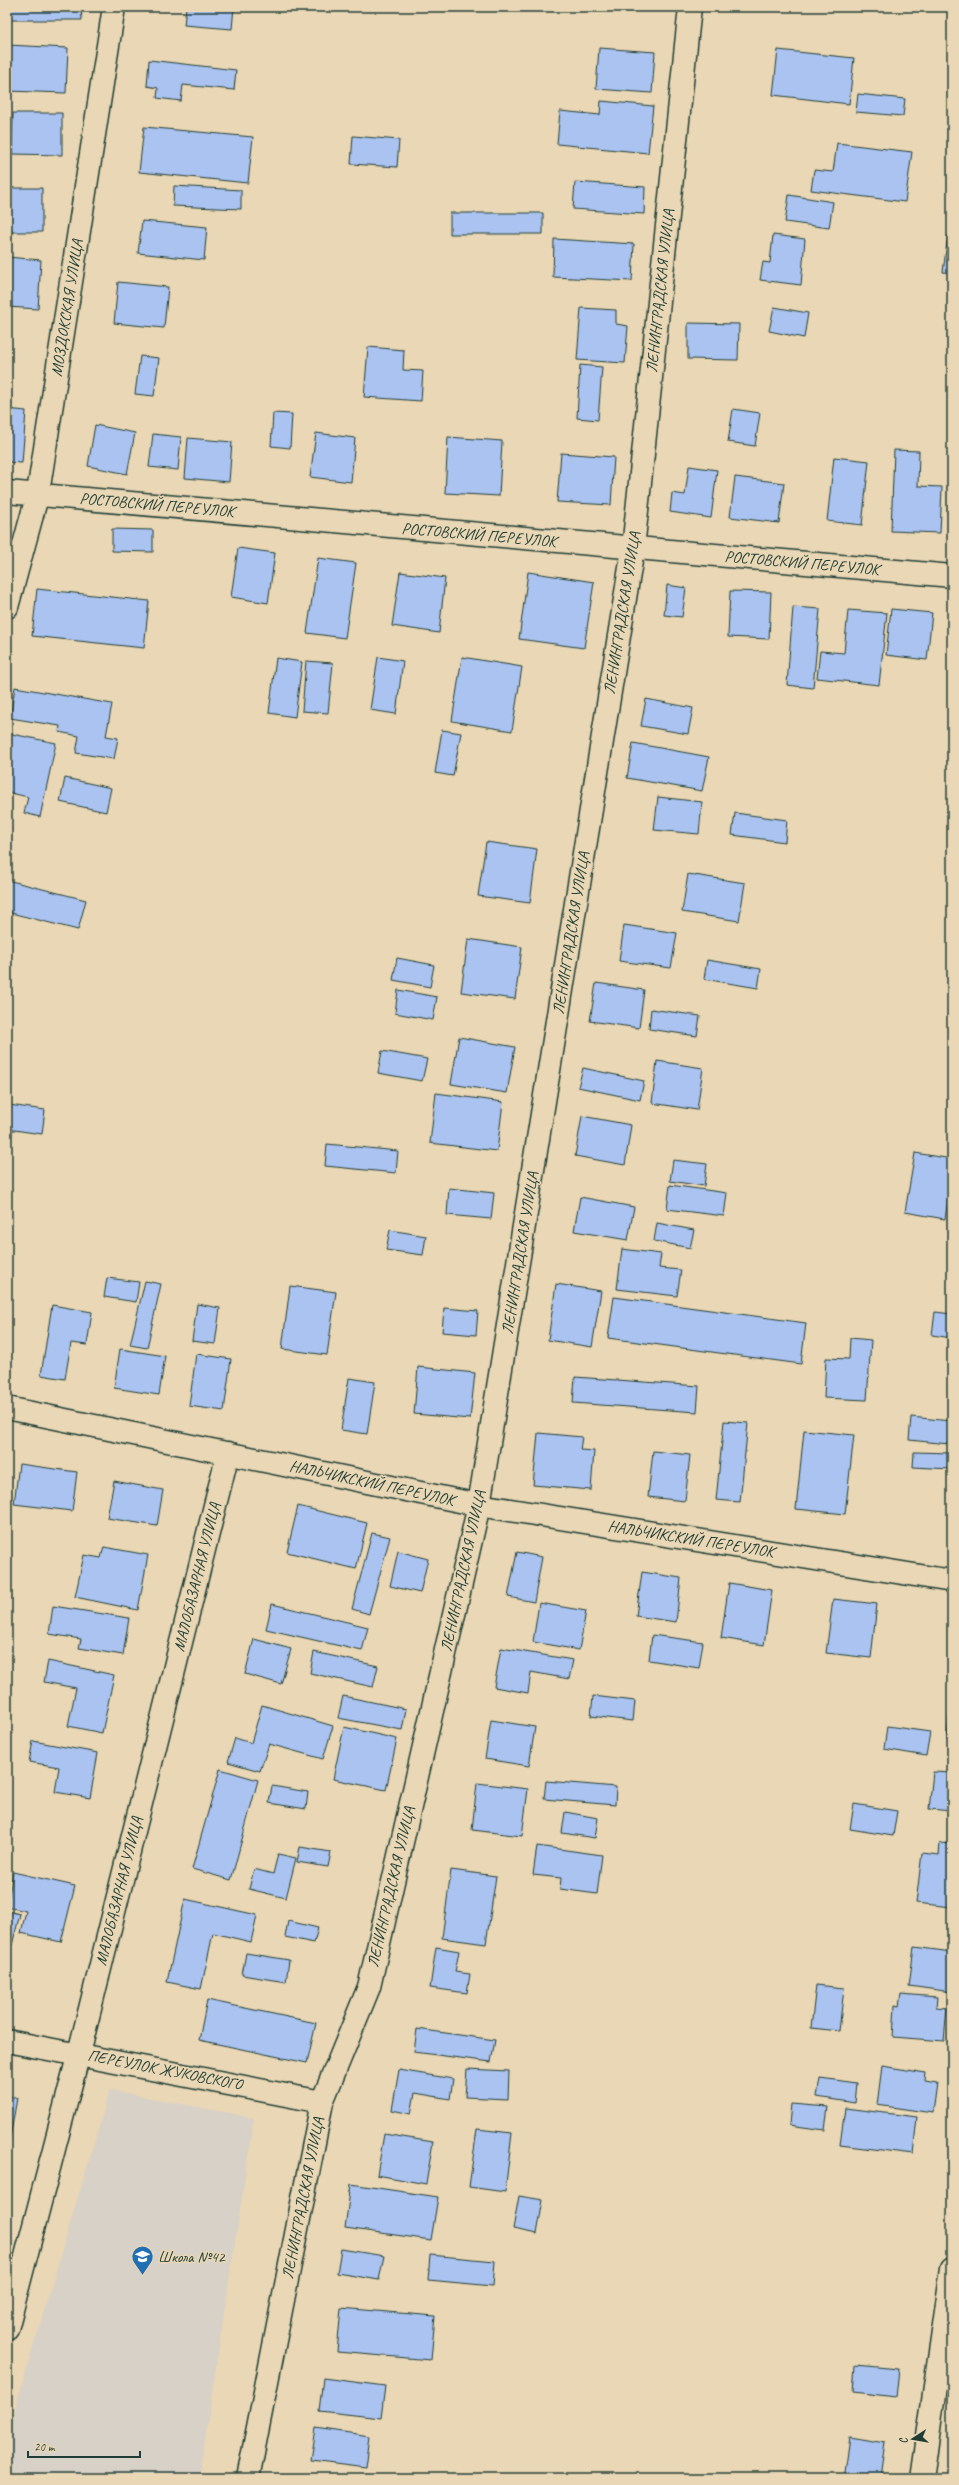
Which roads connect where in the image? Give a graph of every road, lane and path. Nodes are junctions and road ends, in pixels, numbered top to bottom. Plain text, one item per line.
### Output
1 (114, 7) edge
2 (690, 7) edge
3 (7, 492) edge
4 (38, 493) junction
5 (633, 549) junction
6 (952, 576) edge
7 (7, 607) edge
8 (7, 1408) edge
9 (228, 1453) junction
10 (479, 1506) junction
11 (952, 1581) edge
12 (7, 2041) edge
13 (79, 2053) junction
14 (322, 2102) junction
15 (952, 2268) edge
16 (7, 2329) edge
17 (248, 2478) edge
18 (922, 2478) edge

1 - 4 street, МОЗДОКСКАЯ УЛИЦА
2 - 5 street, ЛЕНИНГРАДСКАЯ УЛИЦА
3 - 4 street, РОСТОВСКИЙ ПЕРЕУЛОК
4 - 5 street, РОСТОВСКИЙ ПЕРЕУЛОК
4 - 7 street, МОЗДОКСКАЯ УЛИЦА
5 - 6 street, РОСТОВСКИЙ ПЕРЕУЛОК
5 - 10 street, ЛЕНИНГРАДСКАЯ УЛИЦА
8 - 9 street, НАЛЬЧИКСКИЙ ПЕРЕУЛОК
9 - 10 street, НАЛЬЧИКСКИЙ ПЕРЕУЛОК
9 - 13 street, МАЛОБАЗАРНАЯ УЛИЦА
10 - 11 street, НАЛЬЧИКСКИЙ ПЕРЕУЛОК
10 - 14 street, ЛЕНИНГРАДСКАЯ УЛИЦА
12 - 13 street, ПЕРЕУЛОК ЖУКОВСКОГО
13 - 14 street, ПЕРЕУЛОК ЖУКОВСКОГО
13 - 16 street, МАЛОБАЗАРНАЯ УЛИЦА
14 - 17 street, ЛЕНИНГРАДСКАЯ УЛИЦА
15 - 18 street

